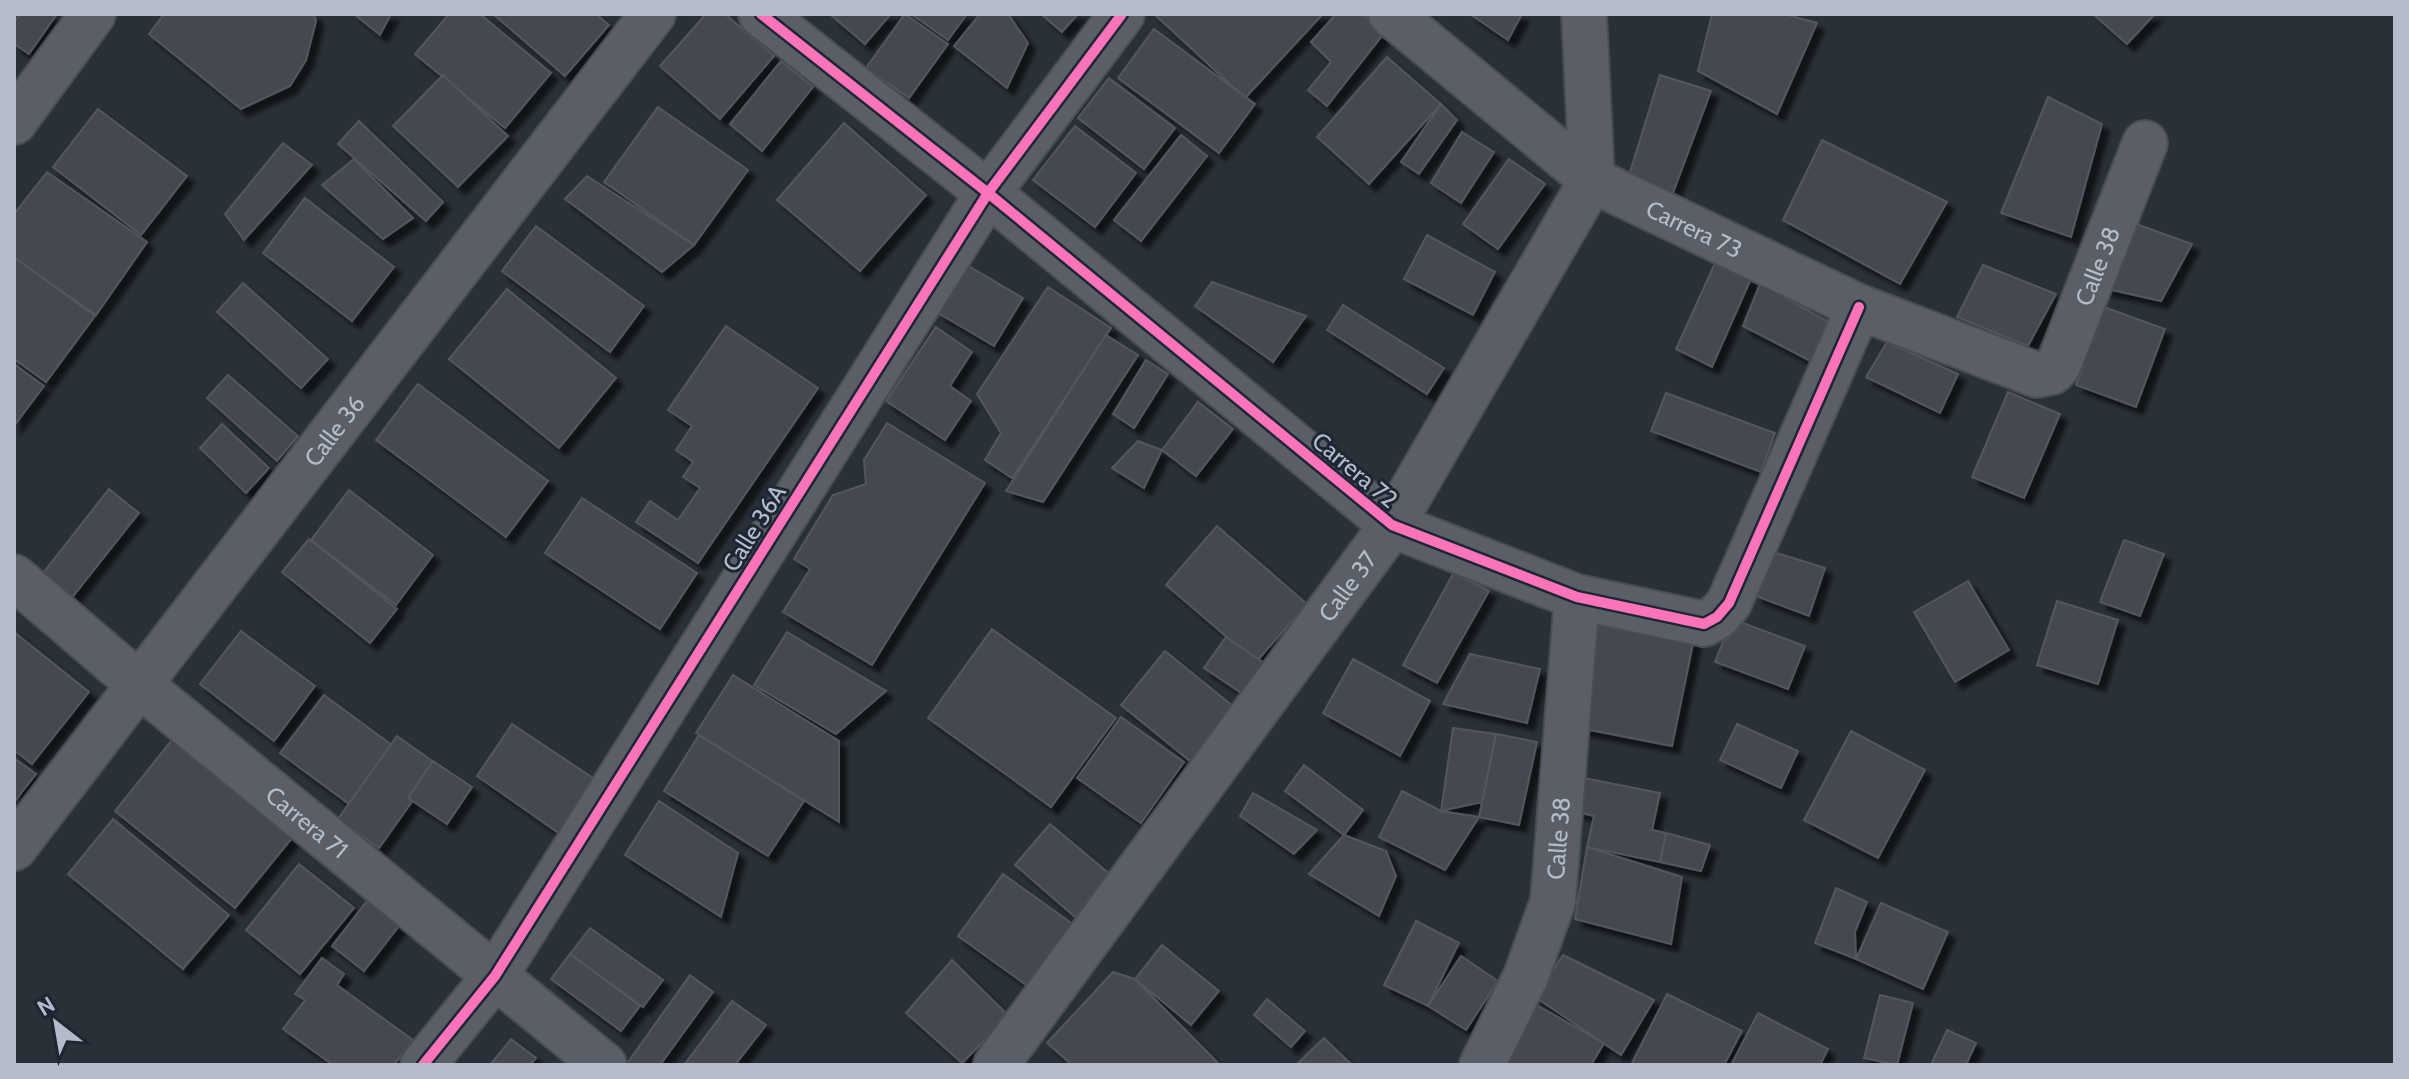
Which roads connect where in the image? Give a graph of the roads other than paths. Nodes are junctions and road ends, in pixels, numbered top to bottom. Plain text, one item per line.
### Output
1 (93, 14) edge
2 (653, 14) edge
3 (761, 14) edge
4 (1122, 14) edge
5 (1391, 14) edge
6 (1584, 14) edge
7 (14, 122) edge
8 (2145, 143) dead end
9 (1592, 180) junction
10 (988, 193) junction
11 (1859, 307) junction
12 (2037, 375) joint
13 (1392, 525) junction
14 (14, 577) edge
15 (1577, 597) junction
16 (140, 685) junction
17 (14, 848) edge
18 (495, 976) junction
19 (423, 1065) edge
20 (604, 1065) edge
21 (996, 1065) edge
22 (1482, 1065) edge

1 - 7 street
2 - 16 street, Calle 36
3 - 10 street, Carrera 72
4 - 10 street, Calle 36A
5 - 9 street, Carrera 73
6 - 9 street
8 - 12 street, Calle 38
9 - 11 street, Carrera 73
9 - 13 street, Calle 37
10 - 13 street, Carrera 72
10 - 18 street, Calle 36A
11 - 12 street, Carrera 73
11 - 15 street, Carrera 72
13 - 15 street, Carrera 72
13 - 21 street, Calle 37
14 - 16 street, Carrera 71
15 - 22 street, Calle 38
16 - 17 street, Calle 36
16 - 18 street, Carrera 71
18 - 19 street, Calle 36A
18 - 20 street, Carrera 71

